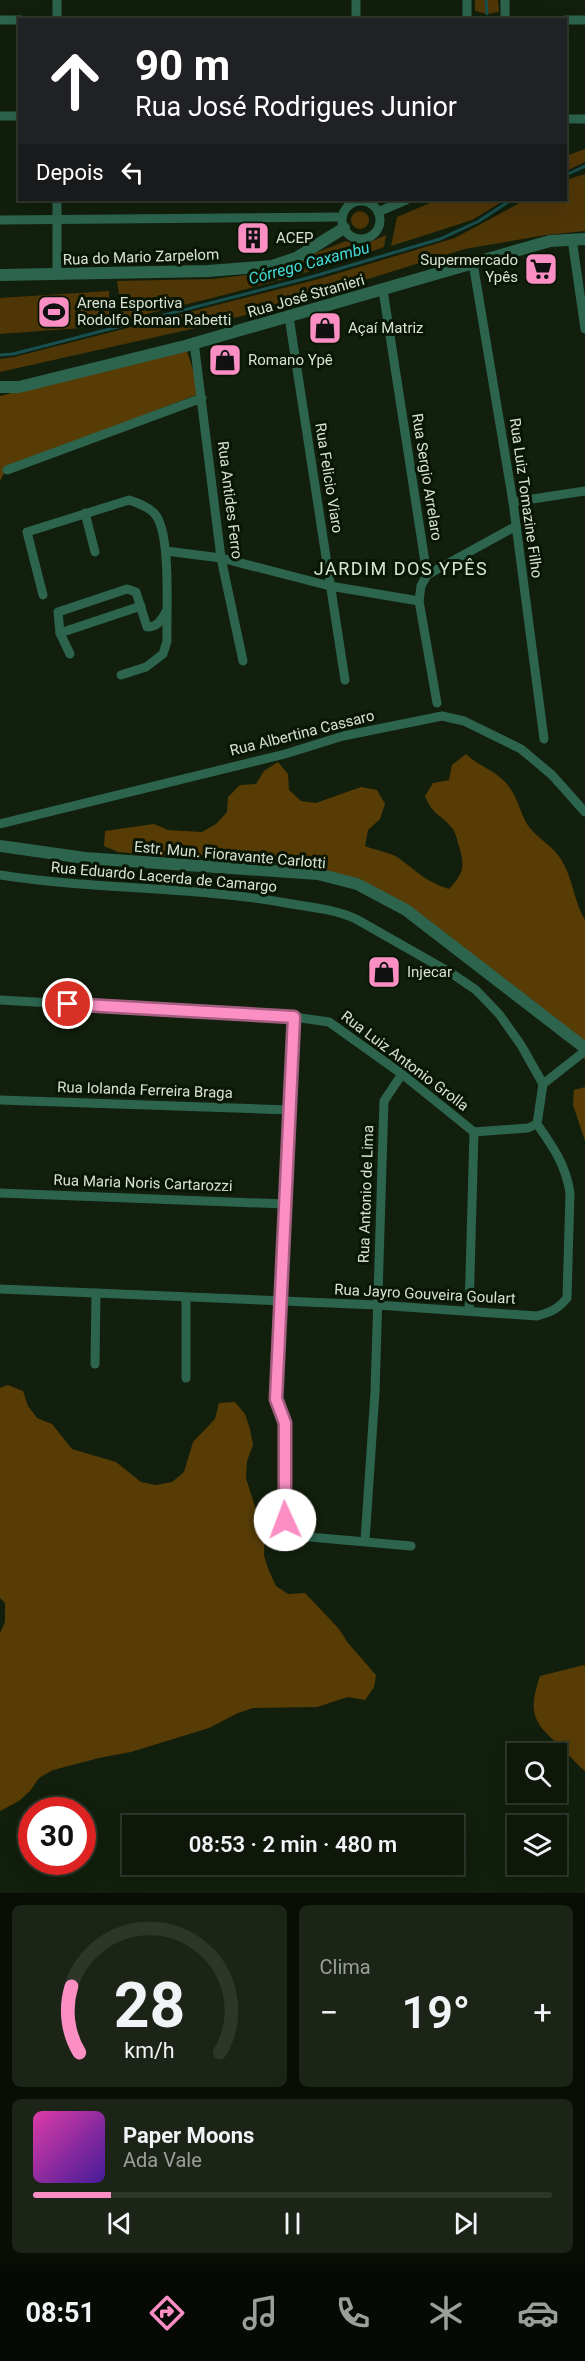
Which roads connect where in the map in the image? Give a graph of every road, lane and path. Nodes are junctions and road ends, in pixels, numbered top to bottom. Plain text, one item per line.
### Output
1 (57, 0) edge
2 (356, 0) edge
3 (467, 0) edge
4 (505, 0) edge
5 (57, 18) edge
6 (356, 18) edge
7 (467, 18) edge
8 (505, 18) edge
9 (0, 20) edge
10 (18, 20) edge
11 (567, 20) edge
12 (585, 20) edge
13 (0, 116) edge
14 (18, 116) edge
15 (567, 118) edge
16 (585, 119) edge
17 (57, 201) edge
18 (356, 201) edge
19 (361, 201) edge
20 (404, 201) edge
21 (378, 212) junction
22 (0, 220) edge
23 (57, 221) junction
24 (343, 222) junction
25 (572, 239) junction
26 (585, 239) edge
27 (474, 263) junction
28 (0, 275) edge
29 (57, 275) junction
30 (383, 290) junction
31 (289, 316) junction
32 (585, 329) edge
33 (194, 342) junction
34 (0, 387) edge
35 (202, 398) junction
36 (7, 470) dead end
37 (585, 491) edge
38 (513, 502) junction
39 (85, 513) junction
40 (516, 526) junction
41 (166, 551) junction
42 (95, 552) dead end
43 (221, 558) junction
44 (427, 575) junction
45 (330, 586) junction
46 (43, 595) dead end
47 (419, 601) junction
48 (141, 606) junction
49 (166, 612) junction
50 (60, 633) junction
51 (70, 654) dead end
52 (243, 661) dead end
53 (121, 675) dead end
54 (345, 680) dead end
55 (437, 703) dead end
56 (544, 739) dead end
57 (585, 812) edge
58 (0, 824) edge
59 (0, 846) edge
60 (0, 875) edge
61 (0, 1000) edge
62 (294, 1017) junction
63 (585, 1050) edge
64 (402, 1074) junction
65 (543, 1084) junction
66 (0, 1100) edge
67 (290, 1110) junction
68 (537, 1124) junction
69 (474, 1132) junction
70 (0, 1193) edge
71 (285, 1204) junction
72 (0, 1289) edge
73 (96, 1293) junction
74 (186, 1298) junction
75 (281, 1301) junction
76 (377, 1305) junction
77 (469, 1311) junction
78 (95, 1364) dead end
79 (186, 1378) dead end
80 (365, 1541) junction
81 (411, 1546) dead end

1 - 5 street
2 - 6 street
3 - 7 street
4 - 8 street
9 - 10 street
11 - 12 street
13 - 14 street
15 - 16 street
17 - 23 street
18 - 24 street
19 - 21 street
20 - 21 street
21 - 24 street
22 - 23 street
23 - 24 street
23 - 29 street
24 - 29 street, Rua do Mario Zarpelom
25 - 26 street, Rua José Stranieri
25 - 27 street, Rua José Stranieri
25 - 32 street
27 - 30 street, Rua José Stranieri
27 - 38 street, Rua Luiz Tomazine Filho
28 - 29 street, Rua do Mario Zarpelom
30 - 31 street, Rua José Stranieri
30 - 44 street, Rua Sergio Arrelaro
31 - 33 street, Rua José Stranieri
31 - 45 street, Rua Felicio Viaro
33 - 34 street, Rua José Stranieri
33 - 35 street, Rua Antides Ferro
35 - 36 street
35 - 43 street, Rua Antides Ferro
37 - 38 street
38 - 40 street, Rua Luiz Tomazine Filho
39 - 41 street
39 - 42 street
39 - 46 street
40 - 44 street
40 - 56 street, Rua Luiz Tomazine Filho
41 - 43 street
41 - 49 street
43 - 45 street
43 - 52 street, Rua Antides Ferro
44 - 47 street, Rua Sergio Arrelaro
45 - 47 street
45 - 54 street, Rua Felicio Viaro
47 - 55 street, Rua Sergio Arrelaro
48 - 49 street
48 - 50 street
48 - 50 street
49 - 53 street
50 - 51 street
57 - 58 street, Rua Albertina Cassaro
59 - 63 street, Estr. Mun. Fioravante Carlotti
60 - 65 street, Rua Eduardo Lacerda de Camargo
61 - 62 street, Rua Luiz Antonio Grolla
62 - 64 street, Rua Luiz Antonio Grolla
62 - 67 street
63 - 65 street
64 - 69 street, Rua Luiz Antonio Grolla
64 - 76 street, Rua Antonio de Lima
65 - 68 street
66 - 67 street, Rua Iolanda Ferreira Braga
67 - 71 street
68 - 69 street, Rua Luiz Antonio Grolla
68 - 77 street, Rua Jayro Gouveira Goulart
69 - 77 street
70 - 71 street, Rua Maria Noris Cartarozzi
71 - 75 street
72 - 73 street, Rua Jayro Gouveira Goulart
73 - 74 street, Rua Jayro Gouveira Goulart
73 - 78 street
74 - 75 street, Rua Jayro Gouveira Goulart
74 - 79 street
75 - 76 street, Rua Jayro Gouveira Goulart
75 - 80 street
76 - 77 street, Rua Jayro Gouveira Goulart
76 - 80 street, Rua Antonio de Lima
80 - 81 street

